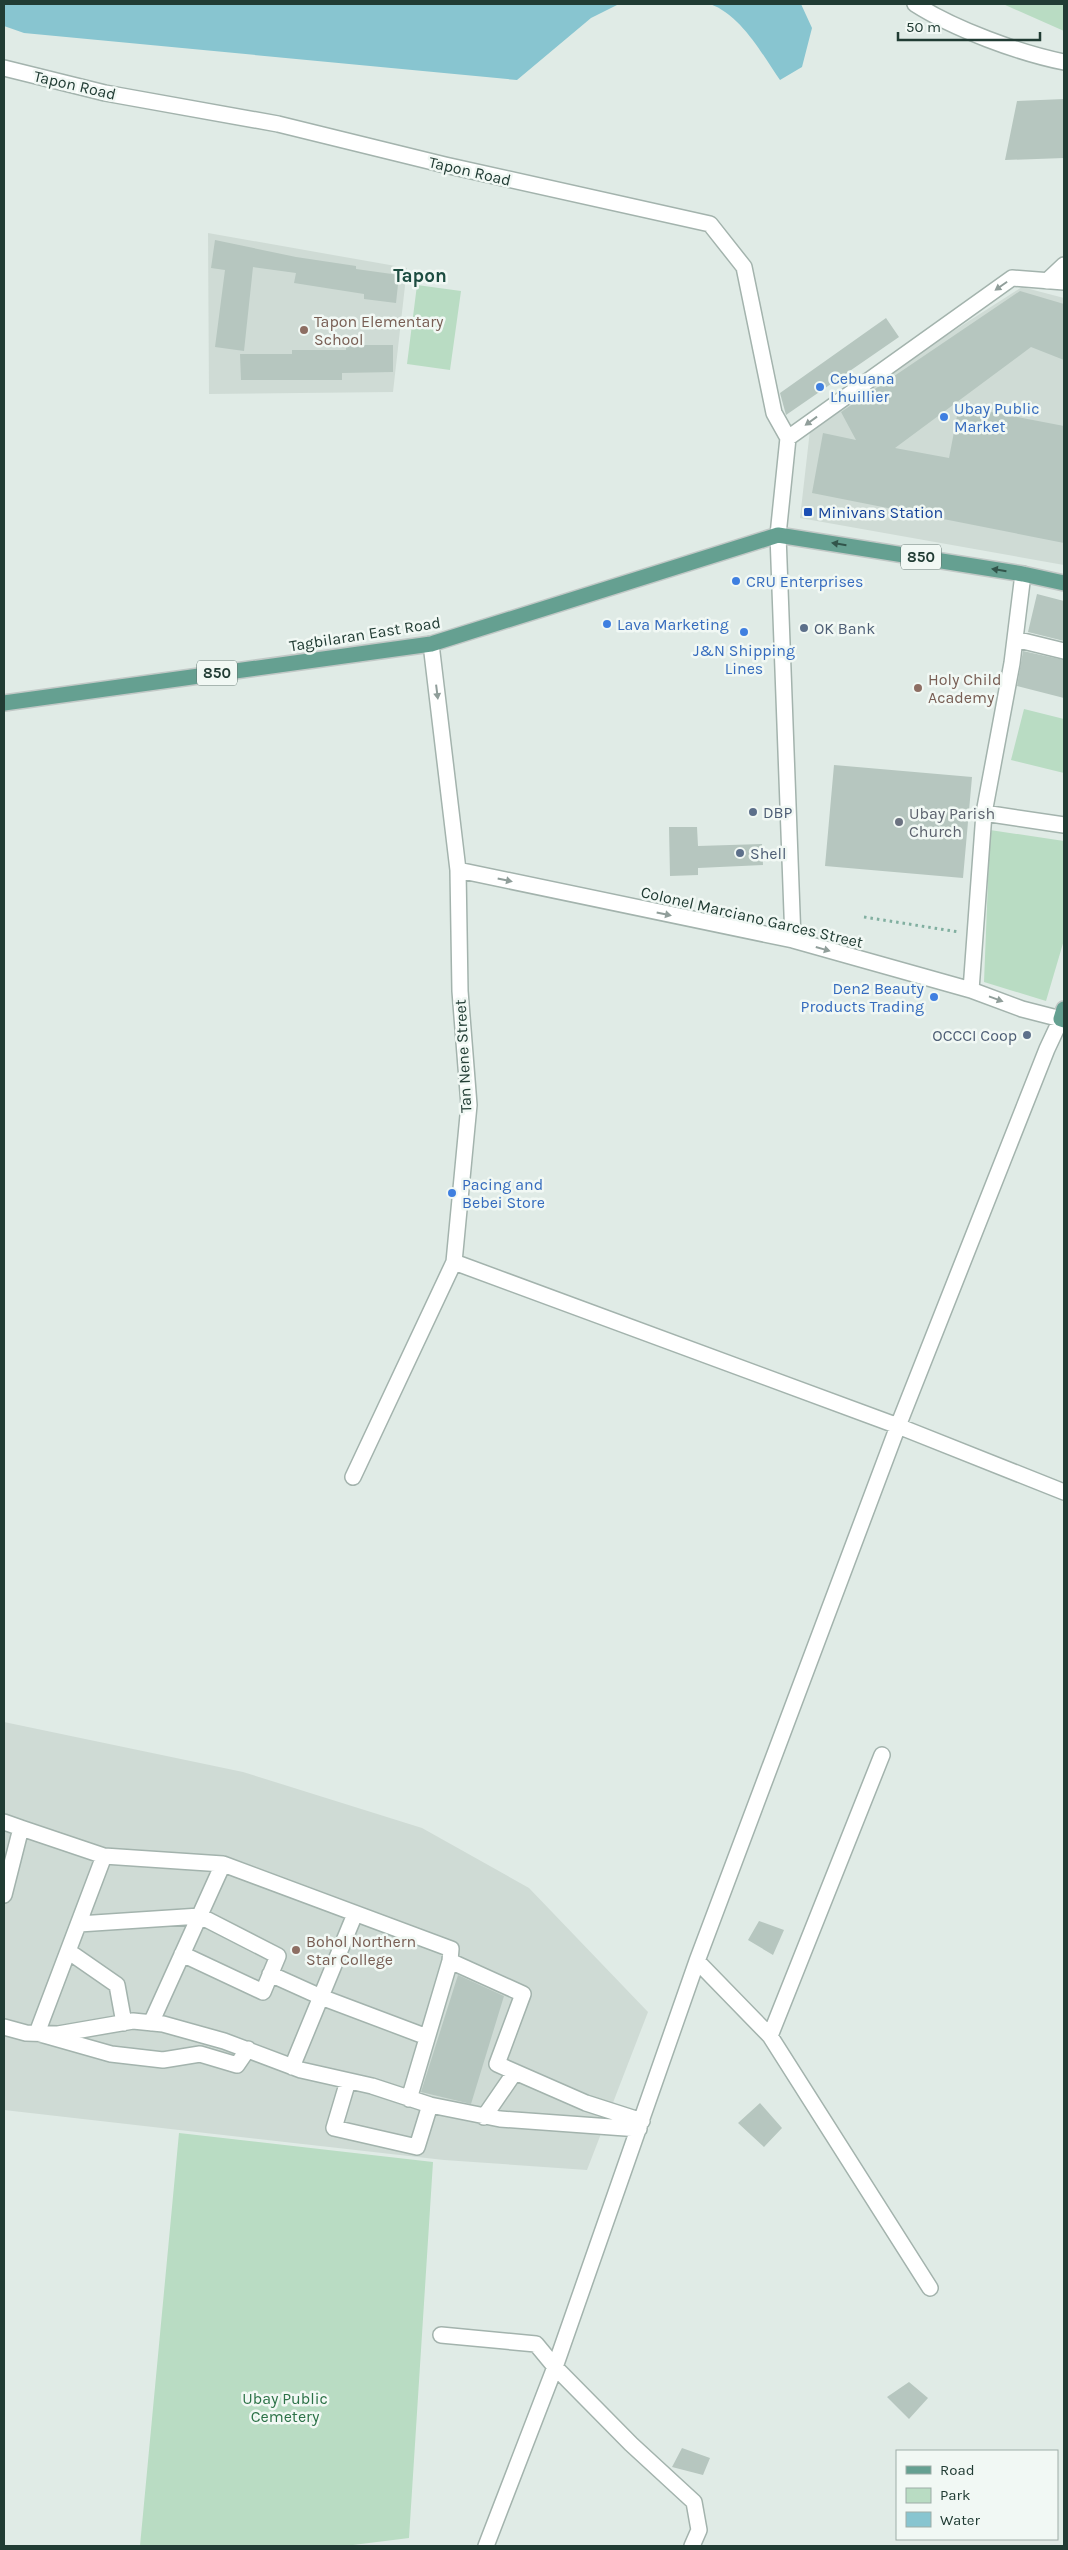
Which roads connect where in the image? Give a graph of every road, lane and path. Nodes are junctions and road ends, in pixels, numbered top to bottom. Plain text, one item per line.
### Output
1 (915, 4) edge
2 (1064, 62) edge
3 (4, 68) edge
4 (1064, 265) edge
5 (1047, 281) junction
6 (1064, 282) edge
7 (788, 438) junction
8 (778, 535) junction
9 (1024, 574) junction
10 (1064, 583) edge
11 (1015, 639) junction
12 (431, 644) junction
13 (1064, 651) edge
14 (4, 703) edge
15 (984, 813) junction
16 (1064, 825) edge
17 (458, 870) junction
18 (864, 917) dead end
19 (976, 935) junction
20 (793, 940) junction
21 (971, 990) junction
22 (1063, 1016) edge
23 (454, 1262) junction
24 (898, 1426) junction
25 (353, 1477) dead end
26 (1064, 1492) edge
27 (882, 1755) dead end
28 (4, 1822) edge
29 (21, 1828) junction
30 (104, 1856) junction
31 (223, 1864) junction
32 (4, 1895) edge
33 (355, 1914) junction
34 (200, 1916) junction
35 (79, 1924) junction
36 (68, 1951) junction
37 (182, 1954) junction
38 (450, 1961) junction
39 (697, 1961) junction
40 (270, 1974) junction
41 (321, 1997) junction
42 (124, 2023) junction
43 (151, 2023) junction
44 (4, 2027) edge
45 (37, 2033) junction
46 (770, 2036) junction
47 (427, 2037) junction
48 (248, 2049) junction
49 (292, 2066) junction
50 (515, 2072) junction
51 (348, 2081) junction
52 (409, 2099) junction
53 (430, 2105) junction
54 (484, 2117) junction
55 (640, 2125) junction
56 (930, 2288) dead end
57 (441, 2335) dead end
58 (555, 2367) junction
59 (486, 2546) edge
60 (692, 2546) edge

1 - 2 street
3 - 7 street, Tapon Road
4 - 5 street
5 - 6 street
5 -> 7 street
7 - 8 street
9 -> 8 main road, 850
8 - 12 main road, Tagbilaran East Road / 850
8 - 20 street
9 - 10 main road, 850
9 - 11 street
11 - 13 street
11 - 15 street
12 - 14 main road, Tagbilaran East Road / 850
12 -> 17 street, Tan Nene Street
15 - 16 street
15 - 19 street
17 -> 20 street, Colonel Marciano Garces Street
17 - 23 street, Tan Nene Street
18 - 19 path
19 - 21 street
20 -> 21 street, Colonel Marciano Garces Street
21 -> 22 street, Colonel Marciano Garces Street
22 - 24 street
23 - 24 street
23 - 25 street, Tan Nene Street
24 - 26 street
24 - 39 street
27 - 46 street
28 - 29 street
29 - 30 street
29 - 32 street
30 - 31 street
30 - 35 street
31 - 33 street
31 - 34 street
33 - 38 street
33 - 41 street
34 - 35 street
34 - 37 street
34 - 40 street
35 - 36 street
36 - 42 street
36 - 45 street
37 - 40 street
37 - 43 street
38 - 47 street
38 - 50 street
39 - 46 street
39 - 55 street
40 - 41 street
41 - 47 street
41 - 49 street
42 - 43 street
42 - 45 street
43 - 48 street
44 - 45 street
45 - 48 street
46 - 56 street
47 - 52 street
48 - 49 street
49 - 51 street
50 - 54 street
50 - 55 street
51 - 52 street
51 - 53 street
52 - 53 street
53 - 54 street
54 - 55 street
55 - 58 street
57 - 58 street
58 - 59 street
58 - 60 street

